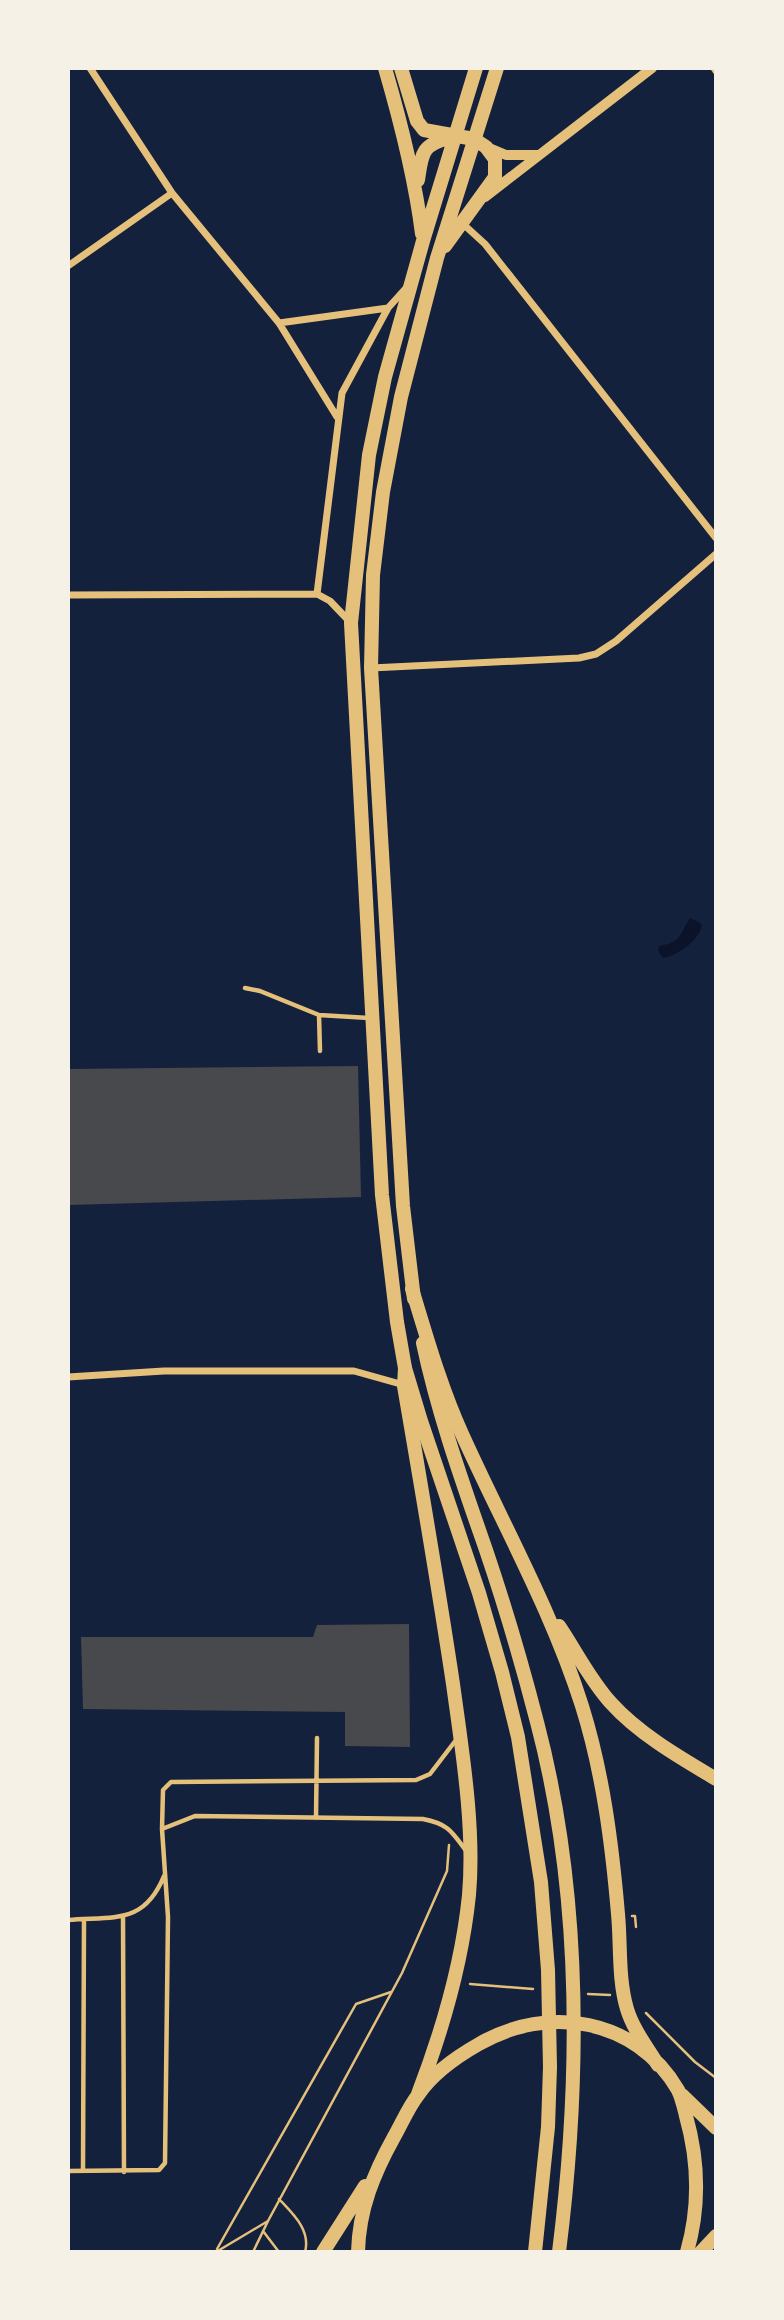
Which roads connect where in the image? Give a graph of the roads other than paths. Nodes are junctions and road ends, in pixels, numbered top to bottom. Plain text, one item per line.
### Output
1 (90, 68) edge
2 (384, 68) edge
3 (401, 68) edge
4 (476, 68) edge
5 (497, 68) edge
6 (652, 68) edge
7 (454, 136) junction
8 (480, 143) junction
9 (538, 155) junction
10 (416, 191) junction
11 (172, 193) junction
12 (481, 200) junction
13 (461, 222) junction
14 (422, 240) junction
15 (437, 258) junction
16 (68, 266) edge
17 (410, 284) junction
18 (388, 308) junction
19 (279, 323) junction
20 (337, 417) junction
21 (716, 538) edge
22 (716, 554) edge
23 (68, 594) edge
24 (317, 594) junction
25 (351, 623) junction
26 (371, 668) junction
27 (245, 988) dead end
28 (319, 1015) junction
29 (373, 1018) junction
30 (320, 1051) dead end
31 (412, 1289) junction
32 (405, 1368) junction
33 (68, 1377) edge
34 (404, 1385) junction
35 (541, 1598) junction
36 (460, 1734) junction
37 (317, 1738) dead end
38 (716, 1779) edge
39 (317, 1781) junction
40 (316, 1818) junction
41 (162, 1829) junction
42 (470, 1856) junction
43 (166, 1872) junction
44 (122, 1916) junction
45 (84, 1919) junction
46 (68, 1920) edge
47 (658, 2065) junction
48 (679, 2091) junction
49 (418, 2094) junction
50 (716, 2128) edge
51 (377, 2167) junction
52 (68, 2171) edge
53 (82, 2171) junction
54 (124, 2172) junction
55 (716, 2236) edge
56 (323, 2252) edge
57 (358, 2252) edge
58 (535, 2252) edge
59 (559, 2252) edge
60 (687, 2252) edge
61 (701, 2252) edge

1 - 11 street
2 - 10 main road
3 - 7 main road
4 - 7 main road
5 - 8 main road
6 - 9 street
7 - 8 main road
7 - 10 main road
7 - 14 main road
8 - 9 street
8 - 12 main road
8 - 15 main road
9 - 12 street
10 - 14 main road
11 - 16 street
11 - 19 street
12 - 13 main road
13 - 15 main road
13 - 21 street
14 - 17 main road
15 - 26 main road
17 - 18 street
17 - 25 main road
18 - 19 street
18 - 20 street
19 - 20 street
20 - 24 street
22 - 26 street
23 - 24 street
24 - 25 street
25 - 29 main road
26 - 31 main road
27 - 28 lane
28 - 29 lane
28 - 30 lane
29 - 32 main road
31 - 35 main road
31 - 59 main road
32 - 34 main road
32 - 58 main road
33 - 34 street
34 - 36 main road
35 - 38 main road
35 - 47 main road
36 - 39 lane
36 - 42 main road
37 - 39 lane
39 - 40 lane
39 - 41 lane
40 - 41 lane
40 - 42 lane
41 - 43 lane
42 - 49 main road
43 - 44 lane
43 - 54 lane
44 - 45 lane
44 - 54 lane
45 - 46 lane
45 - 53 lane
47 - 48 main road
47 - 49 main road
48 - 50 main road
48 - 60 main road
49 - 51 main road
51 - 56 main road
51 - 57 main road
52 - 53 lane
53 - 54 lane
55 - 61 main road

